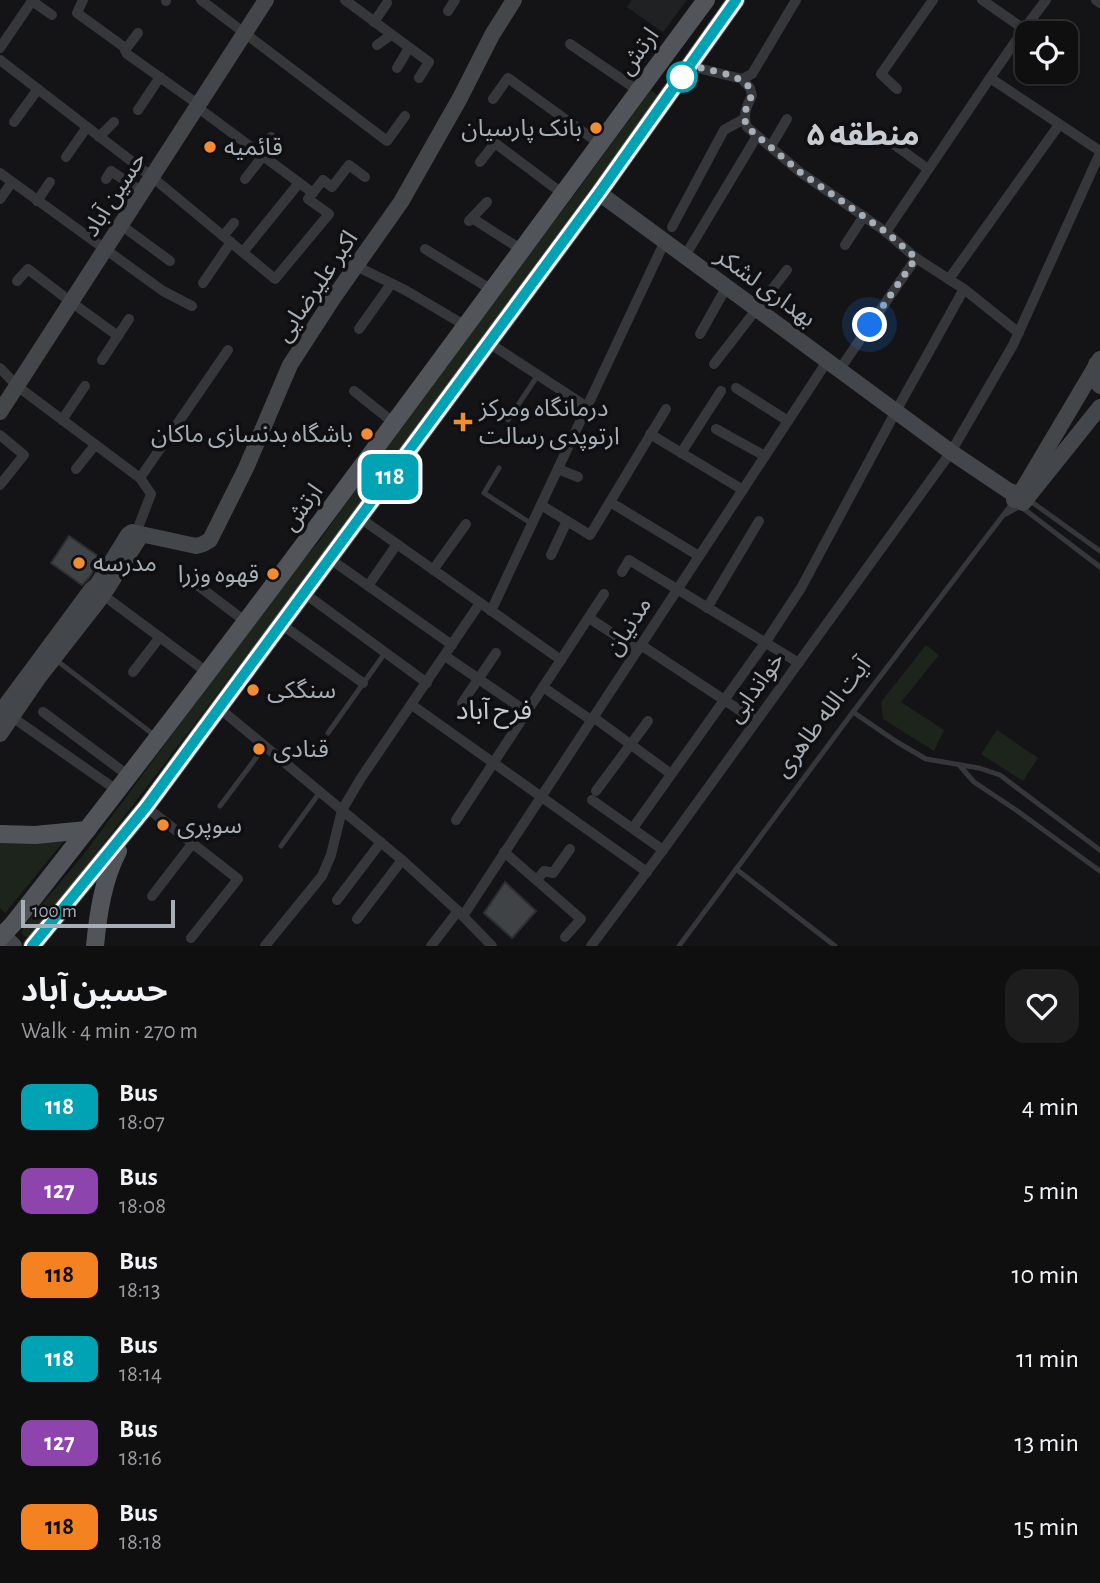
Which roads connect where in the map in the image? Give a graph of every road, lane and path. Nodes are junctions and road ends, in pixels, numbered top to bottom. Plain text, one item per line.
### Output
1 (83, 0) edge
2 (201, 0) edge
3 (266, 0) edge
4 (345, 0) edge
5 (455, 0) edge
6 (706, 0) edge
7 (736, 0) edge
8 (796, 0) edge
9 (933, 0) edge
10 (982, 0) edge
11 (1046, 0) edge
12 (507, 2) edge
13 (387, 3) dead end
14 (448, 11) dead end
15 (52, 15) dead end
16 (1030, 21) edge
17 (374, 22) junction
18 (1015, 23) edge
19 (138, 33) dead end
20 (244, 34) junction
21 (391, 35) junction
22 (1015, 42) edge
23 (570, 44) dead end
24 (377, 45) dead end
25 (0, 48) edge
26 (409, 48) junction
27 (125, 50) junction
28 (0, 60) edge
29 (690, 66) junction
30 (397, 68) dead end
31 (160, 77) junction
32 (419, 78) dead end
33 (990, 78) junction
34 (742, 79) junction
35 (38, 89) junction
36 (897, 89) dead end
37 (639, 91) junction
38 (493, 99) dead end
39 (198, 106) junction
40 (138, 110) dead end
41 (405, 116) dead end
42 (744, 119) junction
43 (786, 119) dead end
44 (14, 122) dead end
45 (114, 122) dead end
46 (1059, 125) junction
47 (87, 127) junction
48 (757, 136) junction
49 (99, 137) junction
50 (271, 137) dead end
51 (889, 141) dead end
52 (600, 144) junction
53 (771, 146) junction
54 (1100, 152) edge
55 (261, 155) junction
56 (66, 157) dead end
57 (480, 162) dead end
58 (928, 169) junction
59 (0, 173) edge
60 (152, 177) junction
61 (365, 177) dead end
62 (106, 179) dead end
63 (246, 179) dead end
64 (12, 182) junction
65 (50, 182) dead end
66 (299, 183) junction
67 (142, 192) junction
68 (313, 193) junction
69 (599, 193) junction
70 (563, 194) junction
71 (0, 199) edge
72 (37, 201) junction
73 (488, 202) dead end
74 (55, 213) junction
75 (864, 216) junction
76 (234, 223) dead end
77 (46, 225) dead end
78 (121, 225) junction
79 (886, 232) junction
80 (668, 234) junction
81 (227, 239) junction
82 (845, 245) dead end
83 (425, 248) dead end
84 (105, 250) junction
85 (522, 250) junction
86 (243, 252) junction
87 (685, 256) junction
88 (916, 258) junction
89 (170, 261) dead end
90 (356, 266) junction
91 (787, 270) dead end
92 (949, 279) junction
93 (18, 282) dead end
94 (203, 283) dead end
95 (391, 284) junction
96 (727, 286) junction
97 (964, 289) junction
98 (492, 290) junction
99 (71, 302) junction
100 (192, 306) dead end
101 (757, 308) junction
102 (129, 319) dead end
103 (466, 326) junction
104 (359, 329) dead end
105 (1019, 333) junction
106 (700, 334) dead end
107 (118, 336) junction
108 (489, 343) junction
109 (228, 350) dead end
110 (102, 360) dead end
111 (1098, 361) edge
112 (714, 364) dead end
113 (834, 365) junction
114 (2, 373) edge
115 (538, 375) junction
116 (17, 386) junction
117 (86, 386) dead end
118 (1100, 386) edge
119 (736, 388) dead end
120 (354, 391) dead end
121 (720, 391) dead end
122 (587, 407) junction
123 (1100, 407) edge
124 (666, 409) dead end
125 (896, 411) junction
126 (0, 412) edge
127 (62, 420) junction
128 (508, 421) dead end
129 (788, 421) junction
130 (394, 423) junction
131 (716, 429) dead end
132 (0, 435) edge
133 (650, 435) junction
134 (95, 445) junction
135 (951, 452) junction
136 (681, 453) junction
137 (765, 456) junction
138 (499, 468) dead end
139 (76, 469) dead end
140 (558, 469) junction
141 (578, 477) dead end
142 (140, 478) junction
143 (0, 485) edge
144 (743, 490) junction
145 (1018, 498) junction
146 (610, 502) junction
147 (541, 505) junction
148 (360, 518) junction
149 (567, 521) junction
150 (759, 521) dead end
151 (466, 524) dead end
152 (532, 524) junction
153 (136, 533) junction
154 (397, 544) junction
155 (1100, 551) edge
156 (551, 555) dead end
157 (699, 556) junction
158 (330, 559) junction
159 (1100, 567) edge
160 (433, 570) junction
161 (622, 572) dead end
162 (192, 581) dead end
163 (368, 586) junction
164 (677, 590) junction
165 (304, 593) junction
166 (604, 594) dead end
167 (103, 595) junction
168 (480, 603) junction
169 (707, 608) junction
170 (491, 611) junction
171 (589, 618) junction
172 (246, 622) junction
173 (281, 624) junction
174 (160, 638) junction
175 (765, 643) junction
176 (452, 645) junction
177 (639, 647) junction
178 (385, 653) junction
179 (496, 653) dead end
180 (444, 656) junction
181 (54, 658) junction
182 (561, 660) junction
183 (799, 663) junction
184 (134, 673) dead end
185 (208, 673) junction
186 (478, 678) junction
187 (426, 682) junction
188 (363, 684) junction
189 (543, 687) junction
190 (6, 692) edge
191 (724, 700) junction
192 (462, 703) dead end
193 (412, 705) junction
194 (219, 708) junction
195 (43, 712) dead end
196 (527, 712) junction
197 (853, 712) junction
198 (6, 715) edge
199 (592, 718) junction
200 (648, 721) dead end
201 (756, 721) junction
202 (328, 733) dead end
203 (0, 734) edge
204 (159, 738) junction
205 (631, 744) junction
206 (265, 746) junction
207 (494, 763) junction
208 (960, 766) junction
209 (671, 774) junction
210 (129, 776) junction
211 (118, 792) junction
212 (320, 792) junction
213 (541, 797) junction
214 (220, 806) dead end
215 (146, 807) junction
216 (342, 810) junction
217 (456, 820) dead end
218 (633, 828) junction
219 (129, 829) junction
220 (87, 830) junction
221 (0, 834) edge
222 (381, 842) junction
223 (192, 844) junction
224 (281, 846) dead end
225 (570, 849) dead end
226 (663, 850) junction
227 (1100, 850) edge
228 (504, 852) junction
229 (402, 860) junction
230 (736, 869) junction
231 (1100, 871) edge
232 (647, 872) junction
233 (537, 880) junction
234 (152, 896) dead end
235 (337, 900) dead end
236 (460, 913) junction
237 (357, 919) dead end
238 (565, 937) dead end
239 (4, 938) edge
240 (191, 938) dead end
241 (490, 945) edge
242 (32, 946) edge
243 (95, 946) edge
244 (265, 946) edge
245 (432, 946) edge
246 (591, 946) edge
247 (679, 946) edge
248 (835, 946) edge

1 - 27 street
2 - 20 street
3 - 20 street, حسین آباد
4 - 17 street
5 - 14 street
6 - 37 main road, ارتش
7 - 29 main road, ارتش
8 - 34 street
9 - 36 street
10 - 18 street
11 - 16 street
12 - 90 street, اکبر علیرضایی
13 - 17 street
15 - 25 street
17 - 21 street
19 - 27 street
20 - 39 street, حسین آباد
20 - 41 street
21 - 24 street
21 - 26 street
22 - 33 street
23 - 37 street
26 - 30 street
26 - 32 street
27 - 31 street
28 - 35 street
29 - 34 street
29 - 69 main road, ارتش
31 - 39 street
31 - 40 street
33 - 46 street
33 - 58 street
34 - 42 street
35 - 44 street
35 - 47 street
37 - 52 main road, ارتش
38 - 52 street
39 - 55 street
39 - 60 street, حسین آباد
42 - 48 street
42 - 80 street
43 - 53 street
45 - 49 street
46 - 54 street
46 - 92 street
47 - 49 street
47 - 56 street
48 - 53 street
48 - 87 street
49 - 60 street
50 - 55 street
51 - 58 street
52 - 70 main road, ارتش
53 - 75 street
54 - 105 street, خواندابی
55 - 63 street
55 - 66 street
57 - 70 street
58 - 79 street
59 - 64 street
60 - 67 street, حسین آباد
60 - 81 street
61 - 68 street
62 - 67 street
64 - 71 street
64 - 72 street
65 - 72 street
66 - 68 street
66 - 86 street
67 - 78 street, حسین آباد
68 - 86 street
69 - 80 street, بهداری لشکر
69 - 108 main road, ارتش
70 - 85 main road, ارتش
72 - 74 street
73 - 85 street
74 - 77 street
74 - 84 street
75 - 79 street
75 - 82 street
76 - 81 street
78 - 84 street, حسین آباد
78 - 89 street
79 - 88 street
80 - 87 street, بهداری لشکر
80 - 122 street
81 - 86 street
81 - 94 street
83 - 98 street
84 - 99 street, حسین آباد
84 - 100 street
85 - 98 main road, ارتش
87 - 96 street, بهداری لشکر
88 - 92 street
88 - 113 street, مدنیان
90 - 95 street
90 - 153 street, اکبر علیرضایی
91 - 101 street
92 - 97 street
93 - 99 street
95 - 103 street
95 - 104 street
96 - 101 street, بهداری لشکر
96 - 106 street
97 - 105 street
97 - 125 street
98 - 103 main road, ارتش
99 - 107 street
99 - 116 street, حسین آباد
101 - 112 street
101 - 113 street, بهداری لشکر
102 - 107 street
103 - 130 main road, ارتش
105 - 135 street, خواندابی
107 - 110 street
108 - 115 street
108 - 148 main road, ارتش
109 - 142 street
111 - 118 street
111 - 145 street
113 - 125 street, بهداری لشکر
113 - 129 street, مدنیان
114 - 116 street
115 - 122 street
115 - 128 lane
116 - 126 street, حسین آباد
116 - 127 street
117 - 127 street
119 - 129 street
120 - 130 street
121 - 136 street
122 - 140 street
123 - 145 street
124 - 133 street
125 - 135 street, بهداری لشکر
125 - 175 street
127 - 134 street
129 - 137 street, مدنیان
130 - 172 main road, ارتش
131 - 137 street
132 - 143 street
133 - 136 street
133 - 146 street
134 - 139 street
134 - 142 street
135 - 145 street, بهداری لشکر
135 - 183 street, خواندابی
136 - 144 street
137 - 144 street, مدنیان
138 - 152 lane
140 - 141 street
140 - 147 street
142 - 153 street
144 - 157 street, مدنیان
145 - 155 lane
145 - 159 lane
145 - 197 lane, آیت الله طاهری
146 - 149 street
146 - 157 street
147 - 149 street
147 - 152 street
148 - 154 street
148 - 158 main road, ارتش
149 - 156 street
150 - 169 street
151 - 160 street
152 - 170 street
153 - 167 street
153 - 190 street
154 - 160 street
154 - 163 street
157 - 164 street, مدنیان
158 - 163 street
158 - 165 main road, ارتش
160 - 168 street
161 - 164 street
162 - 172 street
163 - 176 street
164 - 169 street
164 - 177 street, مدنیان
165 - 173 main road, ارتش
165 - 178 street
166 - 171 street
167 - 174 street
167 - 181 street
168 - 170 street
168 - 176 street
169 - 175 street
170 - 182 street
171 - 177 street
171 - 182 street
172 - 185 main road, ارتش
173 - 188 street
173 - 194 main road, ارتش
174 - 184 street
174 - 185 street
175 - 183 street
175 - 191 street
176 - 180 street
177 - 191 street
177 - 199 street, مدنیان
178 - 187 street
178 - 188 lane
179 - 186 street
180 - 186 street
180 - 187 street
181 - 198 street
181 - 204 lane
182 - 189 street
183 - 201 street, خواندابی
185 - 204 main road, ارتش
186 - 192 street
186 - 196 street
187 - 193 street
188 - 202 lane
189 - 196 street
189 - 199 street
190 - 198 street
191 - 201 street
191 - 209 street
193 - 207 street
193 - 216 street
194 - 206 street
194 - 215 main road, ارتش
195 - 210 street
196 - 207 street
197 - 208 lane
197 - 230 lane, آیت الله طاهری
198 - 203 street
198 - 211 street
199 - 205 street
199 - 213 street, مدنیان
200 - 205 street
201 - 226 street, خواندابی
204 - 210 main road, ارتش
205 - 209 street
205 - 218 street
206 - 212 street
206 - 214 lane
207 - 213 street
207 - 217 street
208 - 227 lane
208 - 231 lane
209 - 218 street
210 - 211 main road, ارتش
211 - 220 main road, ارتش
212 - 216 street
212 - 224 lane
213 - 228 street, مدنیان
213 - 232 street
215 - 219 main road, ارتش
215 - 223 street
216 - 222 street
216 - 244 street
218 - 226 street
219 - 242 main road, ارتش
219 - 243 main road
220 - 221 main road
220 - 239 main road, ارتش
222 - 229 street
222 - 235 street
223 - 234 street
223 - 240 street
225 - 233 street
226 - 232 street, خواندابی
228 - 233 street
228 - 236 street, مدنیان
229 - 236 street
229 - 237 street
230 - 247 lane, آیت الله طاهری
230 - 248 lane
232 - 246 street, خواندابی
233 - 238 street
236 - 241 street
236 - 245 street, مدنیان

